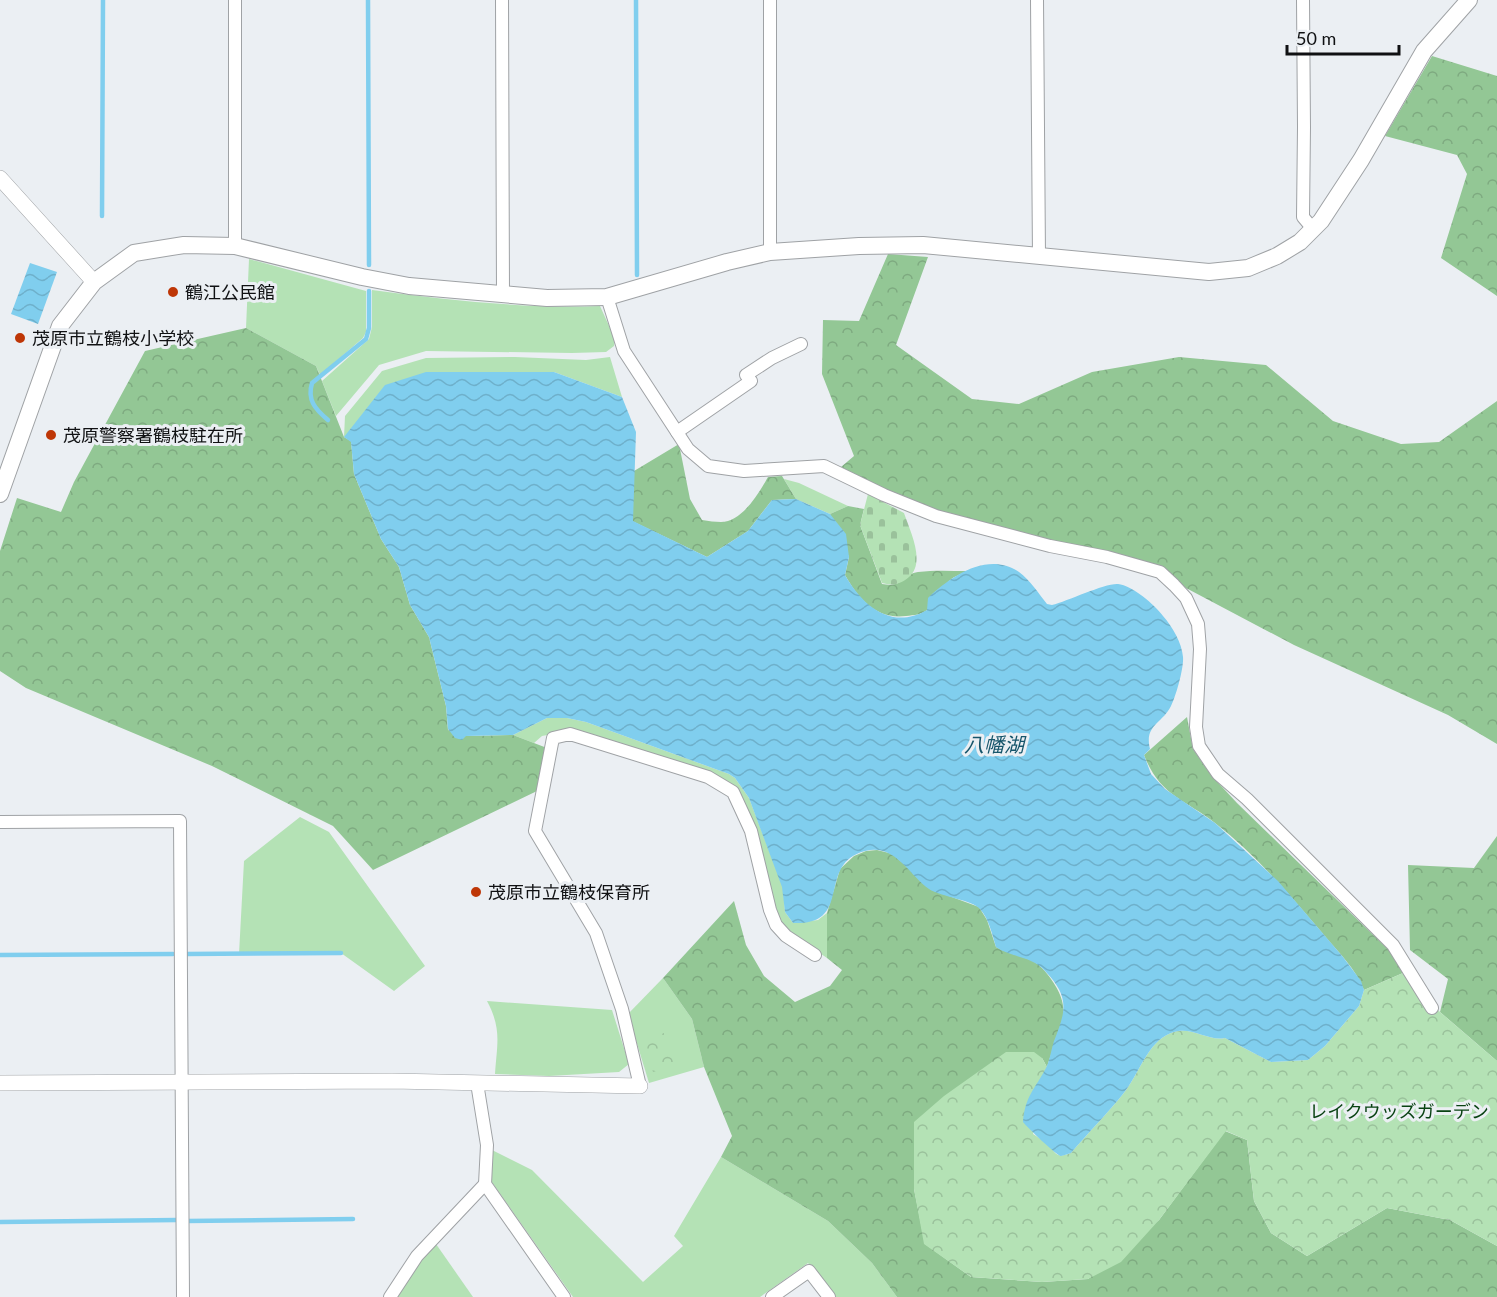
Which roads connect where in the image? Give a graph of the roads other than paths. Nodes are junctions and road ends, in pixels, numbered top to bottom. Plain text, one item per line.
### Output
1 (235, 0) edge
2 (502, 0) edge
3 (770, 0) edge
4 (1037, 0) edge
5 (1303, 0) edge
6 (1470, 0) edge
7 (0, 178) edge
8 (1313, 229) junction
9 (235, 246) junction
10 (770, 252) junction
11 (1039, 256) junction
12 (94, 282) junction
13 (503, 295) junction
14 (607, 297) junction
15 (801, 344) dead end
16 (677, 432) junction
17 (0, 494) edge
18 (0, 822) edge
19 (815, 955) dead end
20 (1432, 1008) dead end
21 (182, 1081) junction
22 (0, 1083) edge
23 (477, 1083) junction
24 (640, 1086) joint
25 (485, 1184) junction
26 (183, 1297) edge
27 (390, 1297) edge
28 (564, 1297) edge
29 (772, 1297) edge
30 (829, 1297) edge

1 - 9 street
2 - 13 street
3 - 10 street
4 - 11 street
5 - 8 street
6 - 8 main road
7 - 12 street
8 - 11 main road
9 - 12 main road
9 - 13 main road
10 - 11 main road
10 - 14 main road
12 - 17 main road
13 - 14 main road
14 - 16 street
15 - 16 street
16 - 20 street
18 - 21 street
19 - 24 street
21 - 22 street
21 - 23 street
21 - 26 street
23 - 24 street
23 - 25 street
25 - 27 street
25 - 28 street
29 - 30 street

